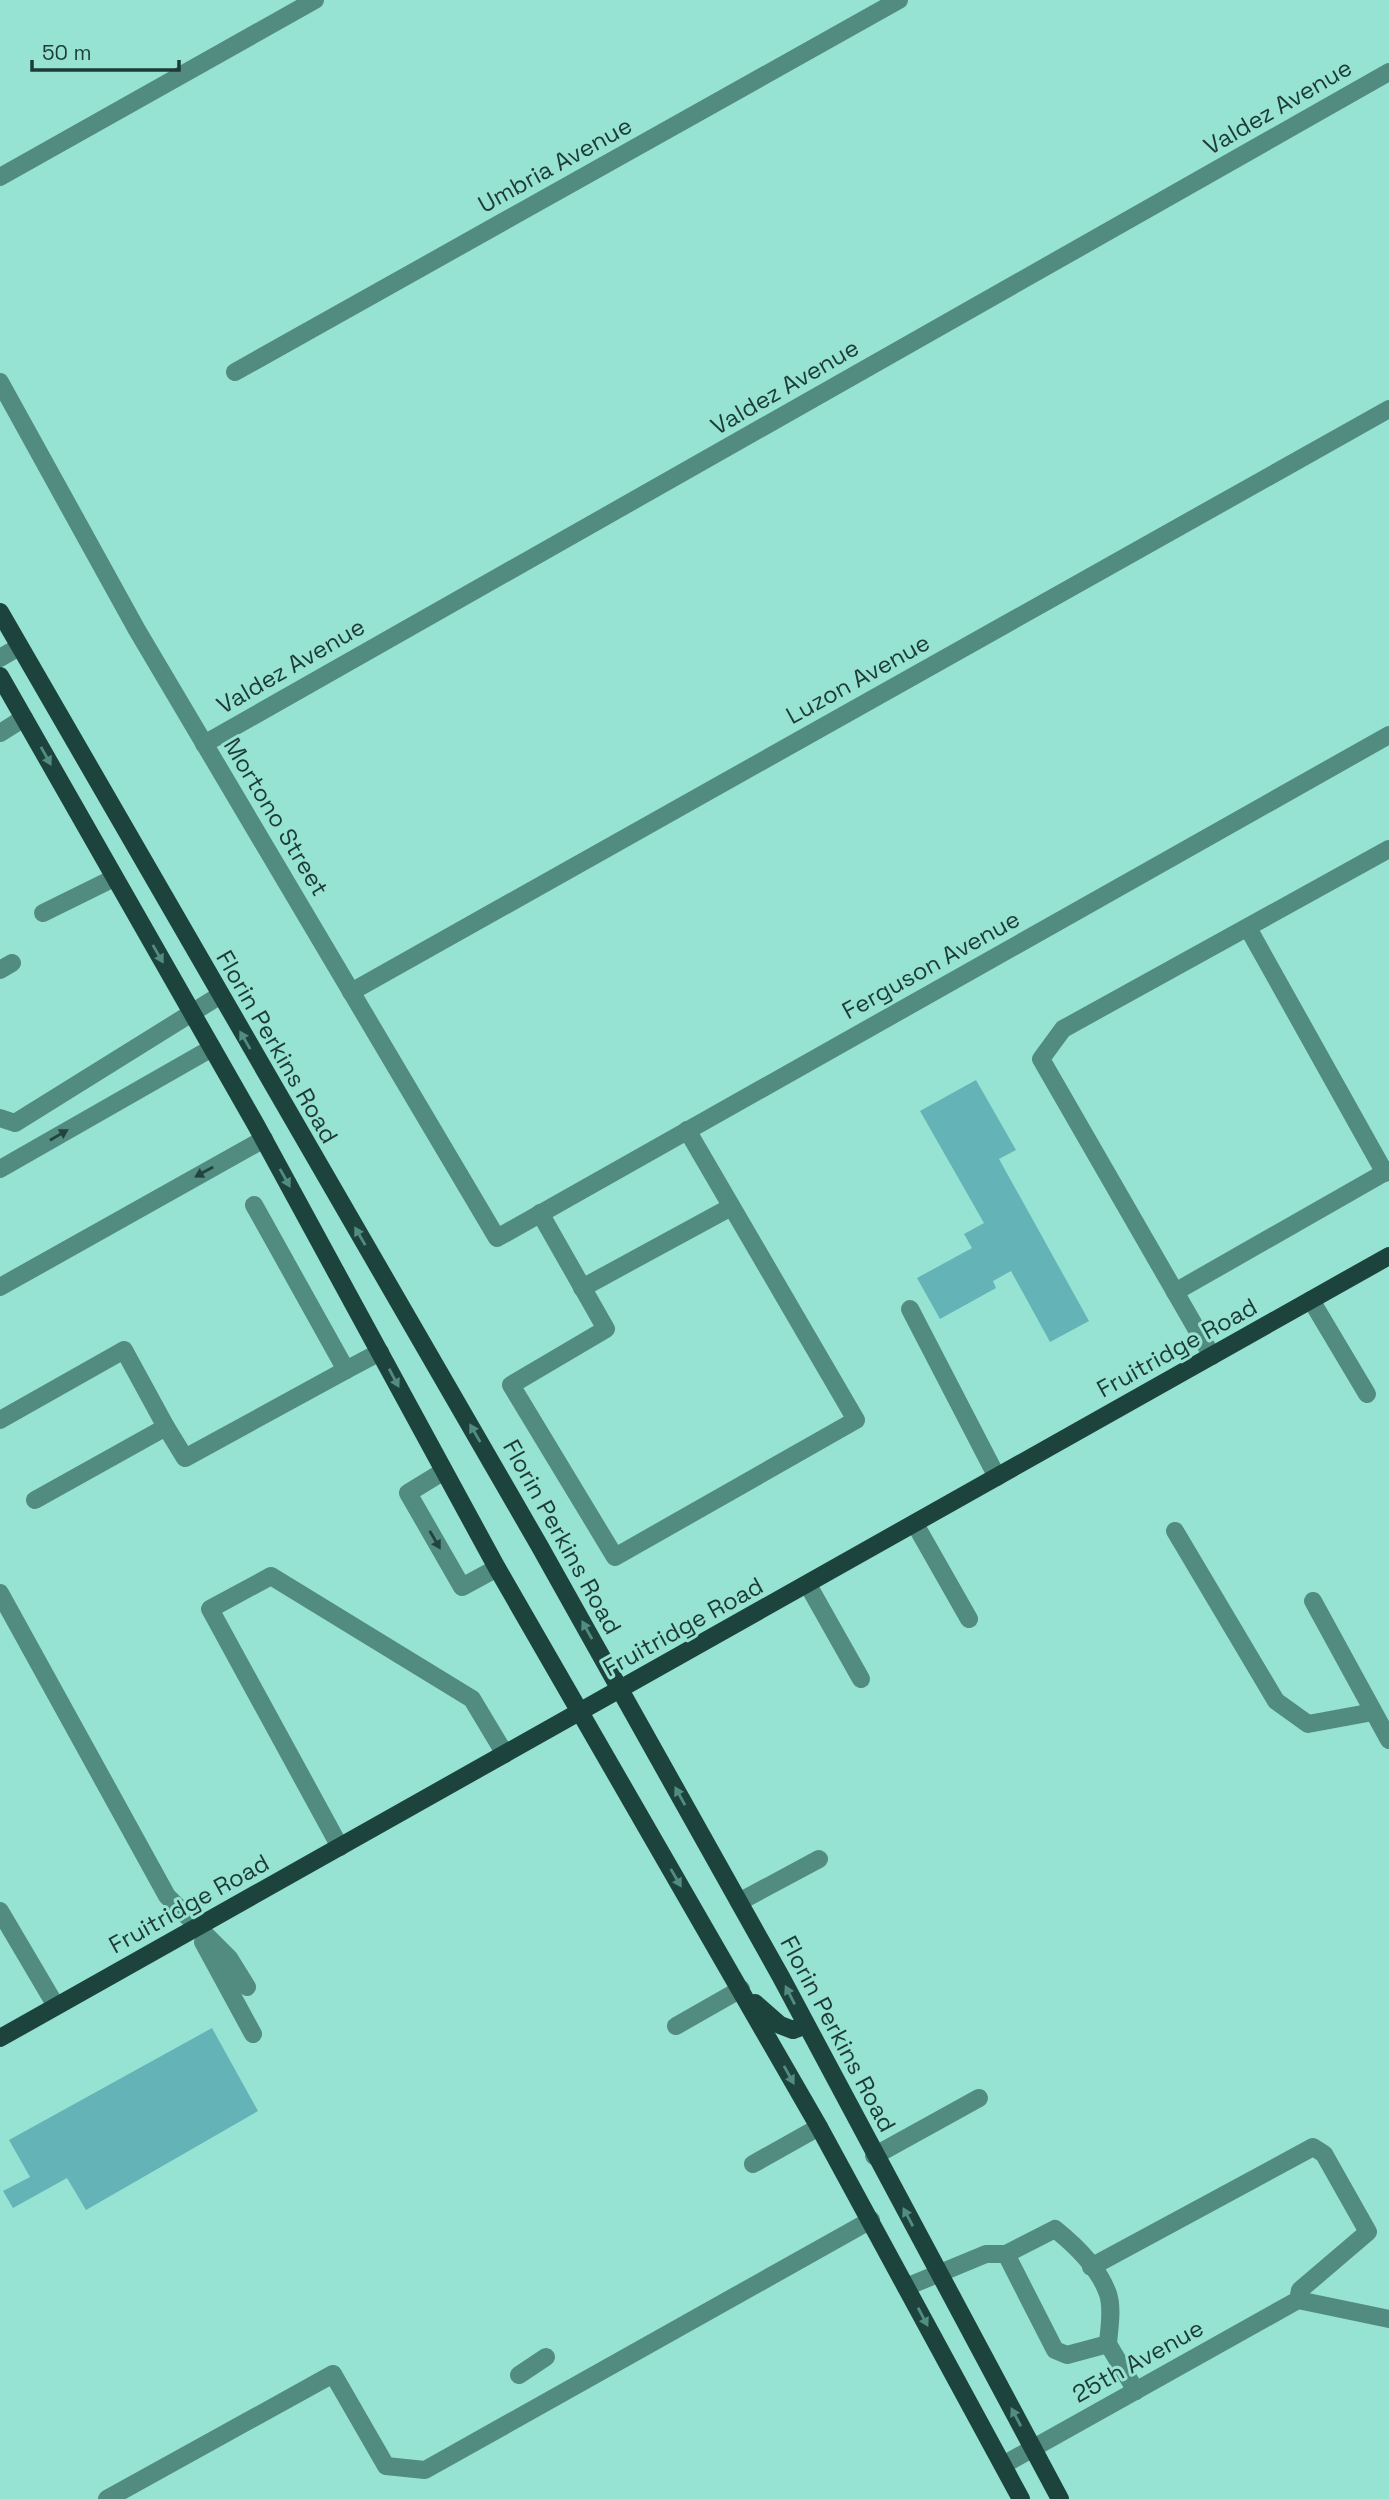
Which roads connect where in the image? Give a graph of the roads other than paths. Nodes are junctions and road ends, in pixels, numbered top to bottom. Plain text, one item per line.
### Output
1 (315, 0) edge
2 (898, 0) edge
3 (1389, 72) edge
4 (0, 177) edge
5 (235, 372) dead end
6 (0, 382) edge
7 (1389, 409) edge
8 (0, 612) edge
9 (19, 647) junction
10 (0, 658) edge
11 (0, 676) edge
12 (24, 718) junction
13 (0, 733) edge
14 (1389, 735) edge
15 (204, 744) junction
16 (1389, 849) edge
17 (114, 878) junction
18 (43, 913) dead end
19 (1248, 928) junction
20 (351, 992) junction
21 (219, 996) junction
22 (191, 1013) junction
23 (212, 1048) junction
24 (0, 1118) edge
25 (687, 1130) junction
26 (264, 1139) junction
27 (0, 1169) edge
28 (1387, 1172) edge
29 (254, 1205) dead end
30 (731, 1207) junction
31 (540, 1213) junction
32 (496, 1238) joint
33 (1389, 1256) edge
34 (0, 1287) edge
35 (582, 1288) junction
36 (1175, 1292) junction
37 (1311, 1300) junction
38 (910, 1309) dead end
39 (380, 1352) junction
40 (1212, 1356) junction
41 (345, 1370) junction
42 (1367, 1394) dead end
43 (0, 1420) edge
44 (166, 1427) junction
45 (444, 1471) junction
46 (997, 1478) junction
47 (35, 1500) dead end
48 (915, 1524) junction
49 (1175, 1531) dead end
50 (497, 1568) junction
51 (808, 1585) junction
52 (0, 1593) edge
53 (1313, 1601) dead end
54 (968, 1619) dead end
55 (861, 1679) dead end
56 (620, 1690) junction
57 (1373, 1712) junction
58 (579, 1713) junction
59 (1389, 1740) edge
60 (505, 1755) junction
61 (340, 1847) junction
62 (819, 1859) dead end
63 (739, 1902) junction
64 (0, 1911) edge
65 (196, 1928) junction
66 (247, 1987) dead end
67 (743, 1991) junction
68 (56, 2006) junction
69 (806, 2025) junction
70 (677, 2026) dead end
71 (253, 2034) dead end
72 (0, 2038) edge
73 (979, 2098) dead end
74 (819, 2127) junction
75 (874, 2156) junction
76 (753, 2164) dead end
77 (871, 2220) junction
78 (1006, 2254) junction
79 (1091, 2267) junction
80 (937, 2272) junction
81 (906, 2287) junction
82 (1298, 2300) junction
83 (1389, 2319) edge
84 (1108, 2344) junction
85 (546, 2357) dead end
86 (519, 2375) dead end
87 (1136, 2391) junction
88 (1033, 2448) junction
89 (1003, 2465) junction
90 (107, 2499) edge
91 (1021, 2499) edge
92 (1060, 2499) edge

1 - 4 street
2 - 5 street, Umbria Avenue
3 - 15 street, Valdez Avenue
6 - 15 street, Mortono Street
7 - 20 street, Luzon Avenue
8 - 9 main road, Florin Perkins Road
9 - 10 street
9 - 21 main road, Florin Perkins Road
11 - 12 main road
12 - 13 street
12 -> 17 main road
14 - 25 street, Ferguson Avenue
15 - 20 street, Mortono Street
16 - 19 street
17 - 18 street
17 -> 22 main road
19 - 28 street
19 - 36 street
20 - 32 street, Mortono Street
21 - 22 street
56 -> 21 main road, Florin Perkins Road
22 - 23 main road
22 - 24 street
23 - 26 main road
27 -> 23 street
25 - 30 street
25 - 31 street, Ferguson Avenue
26 -> 34 street
26 -> 39 main road
28 - 36 street
29 - 41 street
30 - 35 street
30 - 35 street
31 - 32 street, Ferguson Avenue
31 - 35 street
33 - 37 main road, Fruitridge Road
36 - 40 street
37 - 40 main road, Fruitridge Road
37 - 42 street
38 - 46 street
39 - 41 street
39 -> 45 main road
40 - 46 main road, Fruitridge Road
41 - 44 street
43 - 44 street
44 - 47 street
45 - 50 main road
45 -> 50 street
46 - 48 main road, Fruitridge Road
48 - 51 main road, Fruitridge Road
48 - 54 street
49 - 57 street
50 - 58 main road
51 - 55 street
51 - 56 main road, Fruitridge Road
52 - 65 street
53 - 57 street
56 - 58 main road, Fruitridge Road
63 -> 56 main road, Florin Perkins Road
57 - 59 street
58 - 60 main road, Fruitridge Road
58 -> 67 main road
60 - 61 main road, Fruitridge Road
60 - 61 street
61 - 65 main road, Fruitridge Road
62 - 63 street
69 -> 63 main road, Florin Perkins Road
64 - 68 street
65 - 66 street
65 - 68 main road, Fruitridge Road
65 - 71 street
67 - 69 main road
67 - 70 street
67 -> 74 main road
68 - 72 main road, Fruitridge Road
69 - 75 main road, Florin Perkins Road
73 - 75 street
74 - 76 street
74 - 77 main road
80 -> 75 main road, Florin Perkins Road
77 - 81 main road
77 - 90 street
78 - 79 street
78 - 80 street
78 - 84 street
79 - 82 street
79 - 84 street
80 - 81 street
88 -> 80 main road, Florin Perkins Road
81 -> 89 main road
82 - 83 street
82 - 87 street, 25th Avenue
84 - 87 street
85 - 86 street
87 - 88 street, 25th Avenue
88 - 89 street, 25th Avenue
88 - 92 main road, Florin Perkins Road
89 - 91 main road

